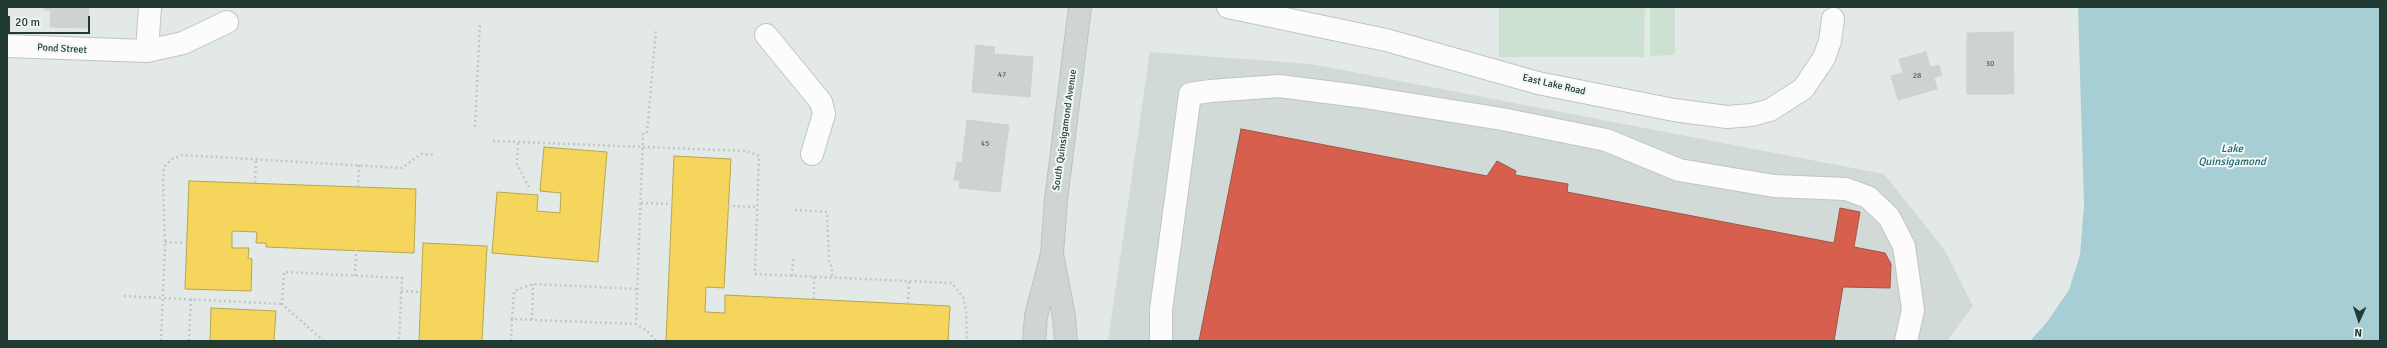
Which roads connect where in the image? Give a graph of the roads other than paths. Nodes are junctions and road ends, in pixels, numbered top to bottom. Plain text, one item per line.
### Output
1 (150, 7) edge
2 (1080, 7) edge
3 (1228, 7) edge
4 (1289, 7) edge
5 (1253, 12) junction
6 (1833, 19) dead end
7 (227, 22) dead end
8 (766, 35) dead end
9 (7, 46) edge
10 (147, 51) junction
11 (812, 154) dead end
12 (1052, 254) junction
13 (1034, 341) edge
14 (1066, 341) edge
15 (1161, 341) edge
16 (1906, 341) edge

1 - 10 street
2 - 12 main road, South Quinsigamond Avenue
3 - 5 street, East Lake Road
4 - 5 street
5 - 6 street, East Lake Road
7 - 10 street, Pond Street
8 - 11 street
9 - 10 street, Pond Street
12 - 13 main road, South Quinsigamond Avenue
12 - 14 main road, South Quinsigamond Avenue
15 - 16 street

